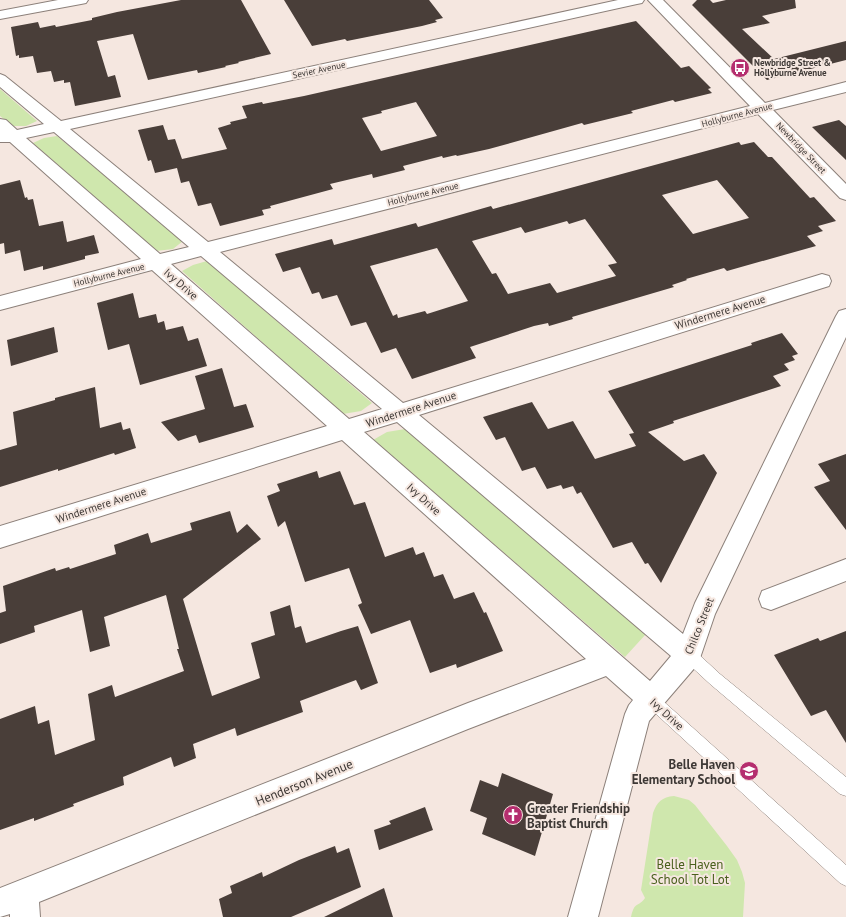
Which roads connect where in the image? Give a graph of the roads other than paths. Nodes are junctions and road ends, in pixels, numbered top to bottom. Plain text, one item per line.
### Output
1 (81, 0) edge
2 (637, 0) edge
3 (656, 0) edge
4 (0, 15) edge
5 (0, 79) edge
6 (846, 87) edge
7 (762, 108) junction
8 (56, 127) junction
9 (5, 133) edge
10 (846, 194) edge
11 (205, 249) junction
12 (157, 263) junction
13 (822, 281) dead end
14 (0, 303) edge
15 (846, 316) edge
16 (400, 411) junction
17 (345, 430) junction
18 (0, 537) edge
19 (846, 570) edge
20 (771, 599) dead end
21 (689, 655) junction
22 (608, 662) junction
23 (647, 696) junction
24 (846, 788) edge
25 (846, 877) edge
26 (16, 905) edge
27 (583, 917) edge

1 - 4 street
2 - 8 street, Sevier Avenue
3 - 7 street, Newbridge Street
5 - 8 street
6 - 7 street, Hollyburne Avenue
7 - 10 street, Newbridge Street
7 - 11 street, Hollyburne Avenue
8 - 9 street, Sevier Avenue
8 - 11 street
9 - 12 street, Ivy Drive
11 - 12 street, Hollyburne Avenue
11 - 16 street
12 - 14 street, Hollyburne Avenue
12 - 17 street, Ivy Drive
13 - 16 street, Windermere Avenue
15 - 21 street, Chilco Street
16 - 17 street, Windermere Avenue
16 - 21 street
17 - 18 street, Windermere Avenue
17 - 22 street, Ivy Drive
19 - 20 street
21 - 23 street, Chilco Street
21 - 24 lane
22 - 23 street, Ivy Drive
22 - 26 street, Henderson Avenue
23 - 25 lane, Ivy Drive
23 - 27 street, Chilco Street

